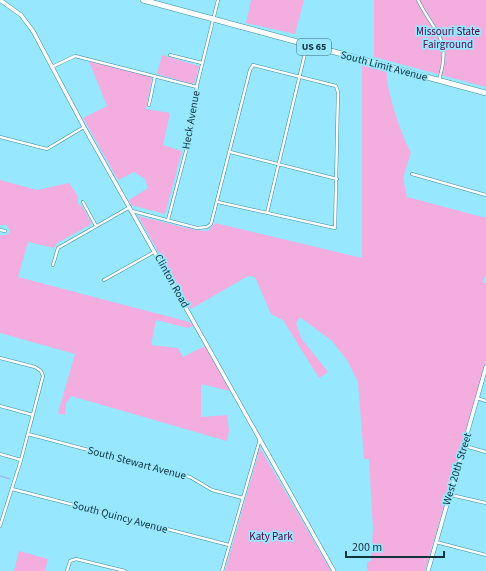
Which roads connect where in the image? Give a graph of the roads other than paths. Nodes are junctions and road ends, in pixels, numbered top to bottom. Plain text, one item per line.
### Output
1 (0, 0) edge
2 (143, 0) edge
3 (218, 0) edge
4 (418, 0) edge
5 (213, 19) junction
6 (307, 45) junction
7 (170, 55) dead end
8 (202, 63) junction
9 (51, 67) junction
10 (155, 76) junction
11 (299, 76) junction
12 (439, 80) junction
13 (197, 87) junction
14 (486, 93) edge
15 (148, 105) dead end
16 (84, 127) junction
17 (0, 137) edge
18 (230, 152) junction
19 (278, 164) junction
20 (412, 174) dead end
21 (337, 179) junction
22 (486, 195) edge
23 (83, 202) dead end
24 (218, 202) junction
25 (131, 209) junction
26 (267, 213) junction
27 (168, 220) junction
28 (96, 226) junction
29 (0, 230) edge
30 (5, 231) dead end
31 (155, 251) junction
32 (53, 265) dead end
33 (104, 280) dead end
34 (0, 358) edge
35 (486, 367) edge
36 (477, 398) junction
37 (486, 401) edge
38 (0, 406) edge
39 (33, 415) junction
40 (28, 434) junction
41 (260, 439) junction
42 (465, 446) junction
43 (486, 452) edge
44 (0, 454) edge
45 (21, 460) junction
46 (12, 489) junction
47 (450, 495) junction
48 (243, 498) junction
49 (486, 504) edge
50 (0, 525) edge
51 (436, 542) junction
52 (229, 545) junction
53 (486, 555) edge
54 (67, 571) edge
55 (125, 571) edge
56 (222, 571) edge
57 (334, 571) edge
58 (428, 571) edge

1 - 9 street, Clinton Road
2 - 5 highway, South Limit Avenue / US 65
3 - 5 street, Heck Avenue
4 - 12 street
5 - 6 highway, South Limit Avenue / US 65
5 - 8 street, Heck Avenue
6 - 11 street
6 - 12 highway, South Limit Avenue / US 65
7 - 8 street
8 - 13 street, Heck Avenue
9 - 10 street
9 - 16 street, Clinton Road
10 - 13 street
10 - 15 street
11 - 18 street
11 - 19 street
11 - 21 street
12 - 14 highway, South Limit Avenue / US 65
13 - 27 street, Heck Avenue
16 - 17 street
16 - 25 street, Clinton Road
18 - 19 street
18 - 24 street
19 - 21 street
19 - 26 street
20 - 22 street
21 - 26 street
23 - 28 street
24 - 26 street
24 - 27 street
25 - 27 street
25 - 28 street
25 - 31 street, Clinton Road
28 - 32 street
29 - 30 street
31 - 33 street
31 - 41 street, Clinton Road
34 - 39 street
35 - 36 street, West 20th Street
36 - 37 street
36 - 42 street, West 20th Street
38 - 39 street
39 - 40 street
40 - 45 street
40 - 48 street, South Stewart Avenue
41 - 48 street
41 - 57 street, Clinton Road
42 - 43 street
42 - 47 street, West 20th Street
44 - 45 street
45 - 46 street
46 - 50 street
46 - 52 street, South Quincy Avenue
47 - 49 street
47 - 51 street, West 20th Street
48 - 52 street
51 - 53 street
51 - 58 street, West 20th Street
52 - 56 street
54 - 55 street

